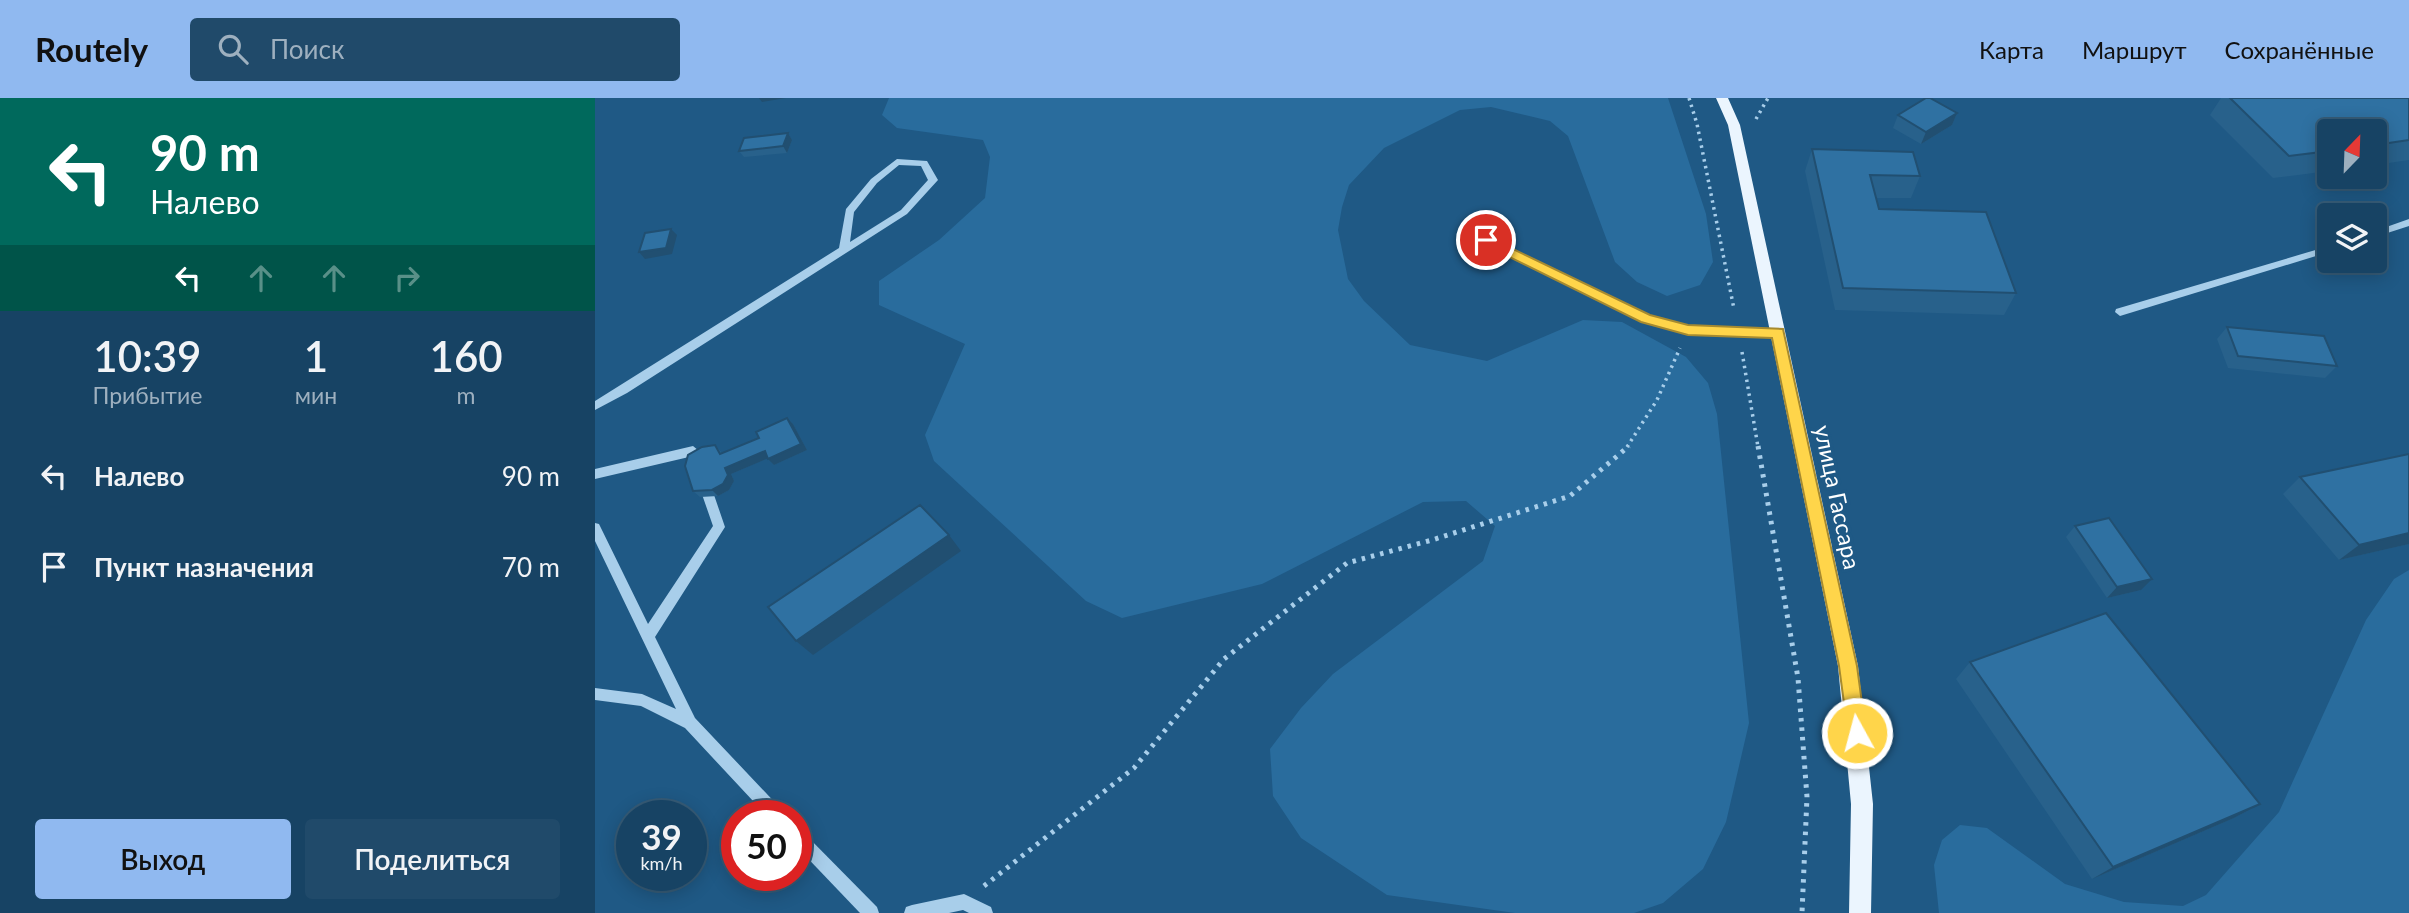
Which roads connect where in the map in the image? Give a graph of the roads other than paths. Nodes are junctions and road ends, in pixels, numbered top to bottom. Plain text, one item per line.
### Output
1 (1721, 98) edge
2 (2409, 222) edge
3 (2387, 230) edge
4 (1486, 240) dead end
5 (844, 250) junction
6 (2317, 253) edge
7 (2120, 312) dead end
8 (1778, 333) junction
9 (595, 406) edge
10 (595, 474) edge
11 (595, 528) edge
12 (648, 636) junction
13 (595, 694) edge
14 (690, 723) junction
15 (763, 800) edge
16 (812, 852) edge
17 (871, 913) edge
18 (912, 913) edge
19 (985, 913) edge
20 (1860, 913) edge

1 - 8 main road, улица Гассара
2 - 3 street
4 - 8 street
5 - 5 street
5 - 9 street
6 - 7 street
8 - 20 main road, улица Гассара
10 - 12 street
11 - 12 street
12 - 14 street
13 - 14 street
14 - 15 street
16 - 17 street
18 - 19 street

